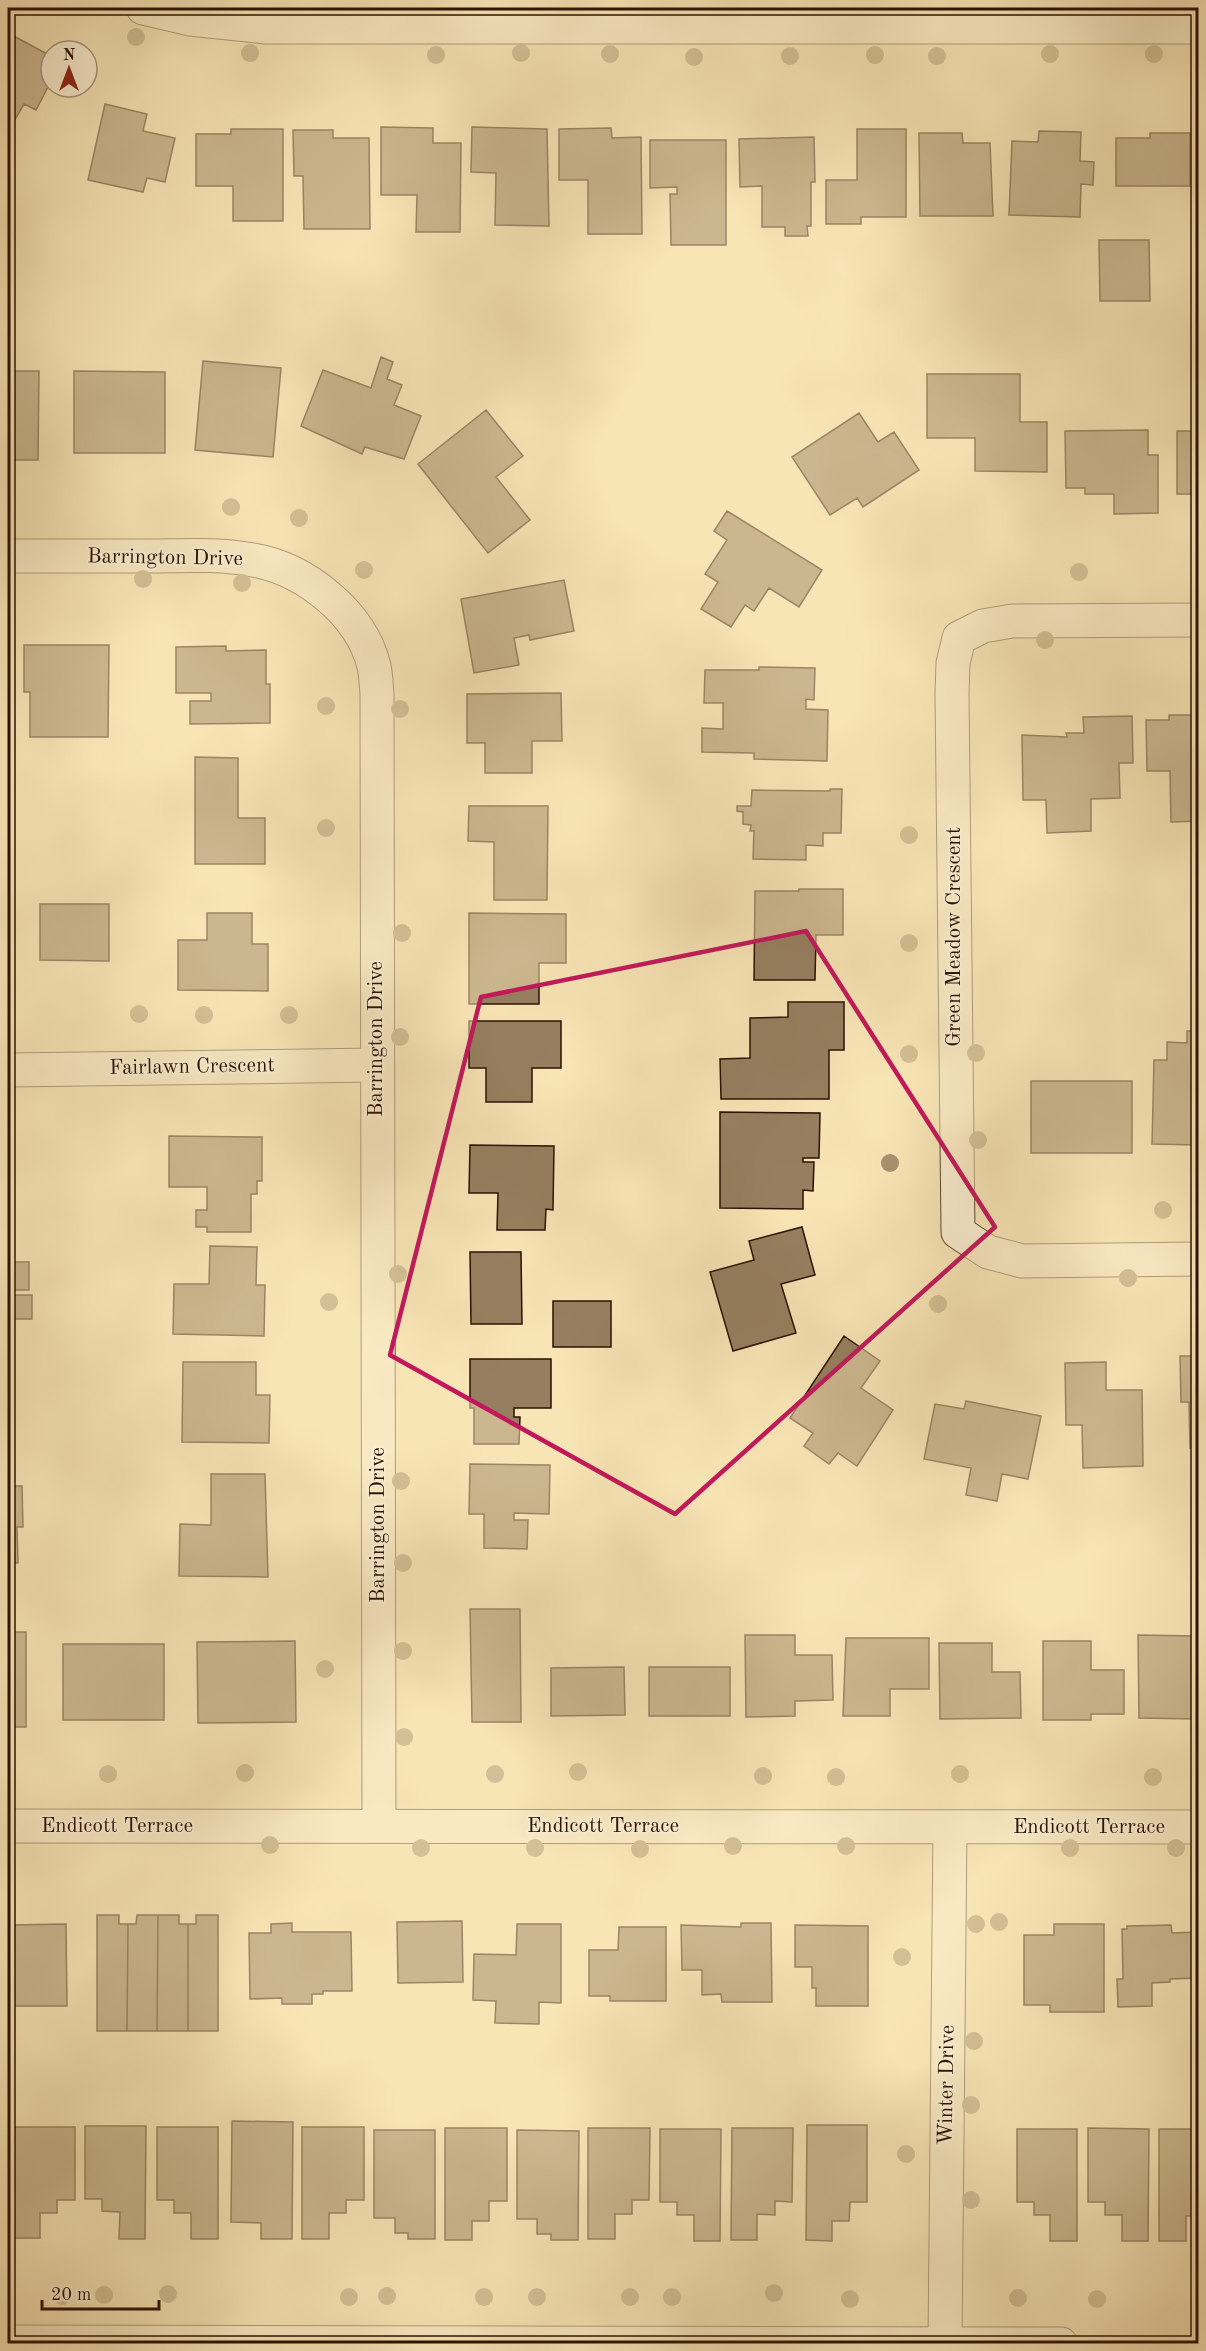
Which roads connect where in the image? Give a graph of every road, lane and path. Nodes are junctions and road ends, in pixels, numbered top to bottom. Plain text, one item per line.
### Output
1 (143, 8) edge
2 (663, 17) edge
3 (1161, 17) edge
4 (1198, 27) edge
5 (8, 556) edge
6 (1198, 620) edge
7 (376, 1065) junction
8 (8, 1070) edge
9 (1198, 1259) edge
10 (8, 1826) edge
11 (379, 1826) junction
12 (950, 1827) junction
13 (1198, 1827) edge
14 (8, 2342) edge
15 (945, 2343) edge
16 (1060, 2343) edge

1 - 2 street
2 - 3 street
3 - 4 street
5 - 7 street, Barrington Drive
6 - 9 street, Green Meadow Crescent
7 - 8 street, Fairlawn Crescent
7 - 11 street, Barrington Drive
10 - 11 street, Endicott Terrace
11 - 12 street, Endicott Terrace
12 - 13 street, Endicott Terrace
12 - 15 street, Winter Drive
14 - 15 street
15 - 16 street

